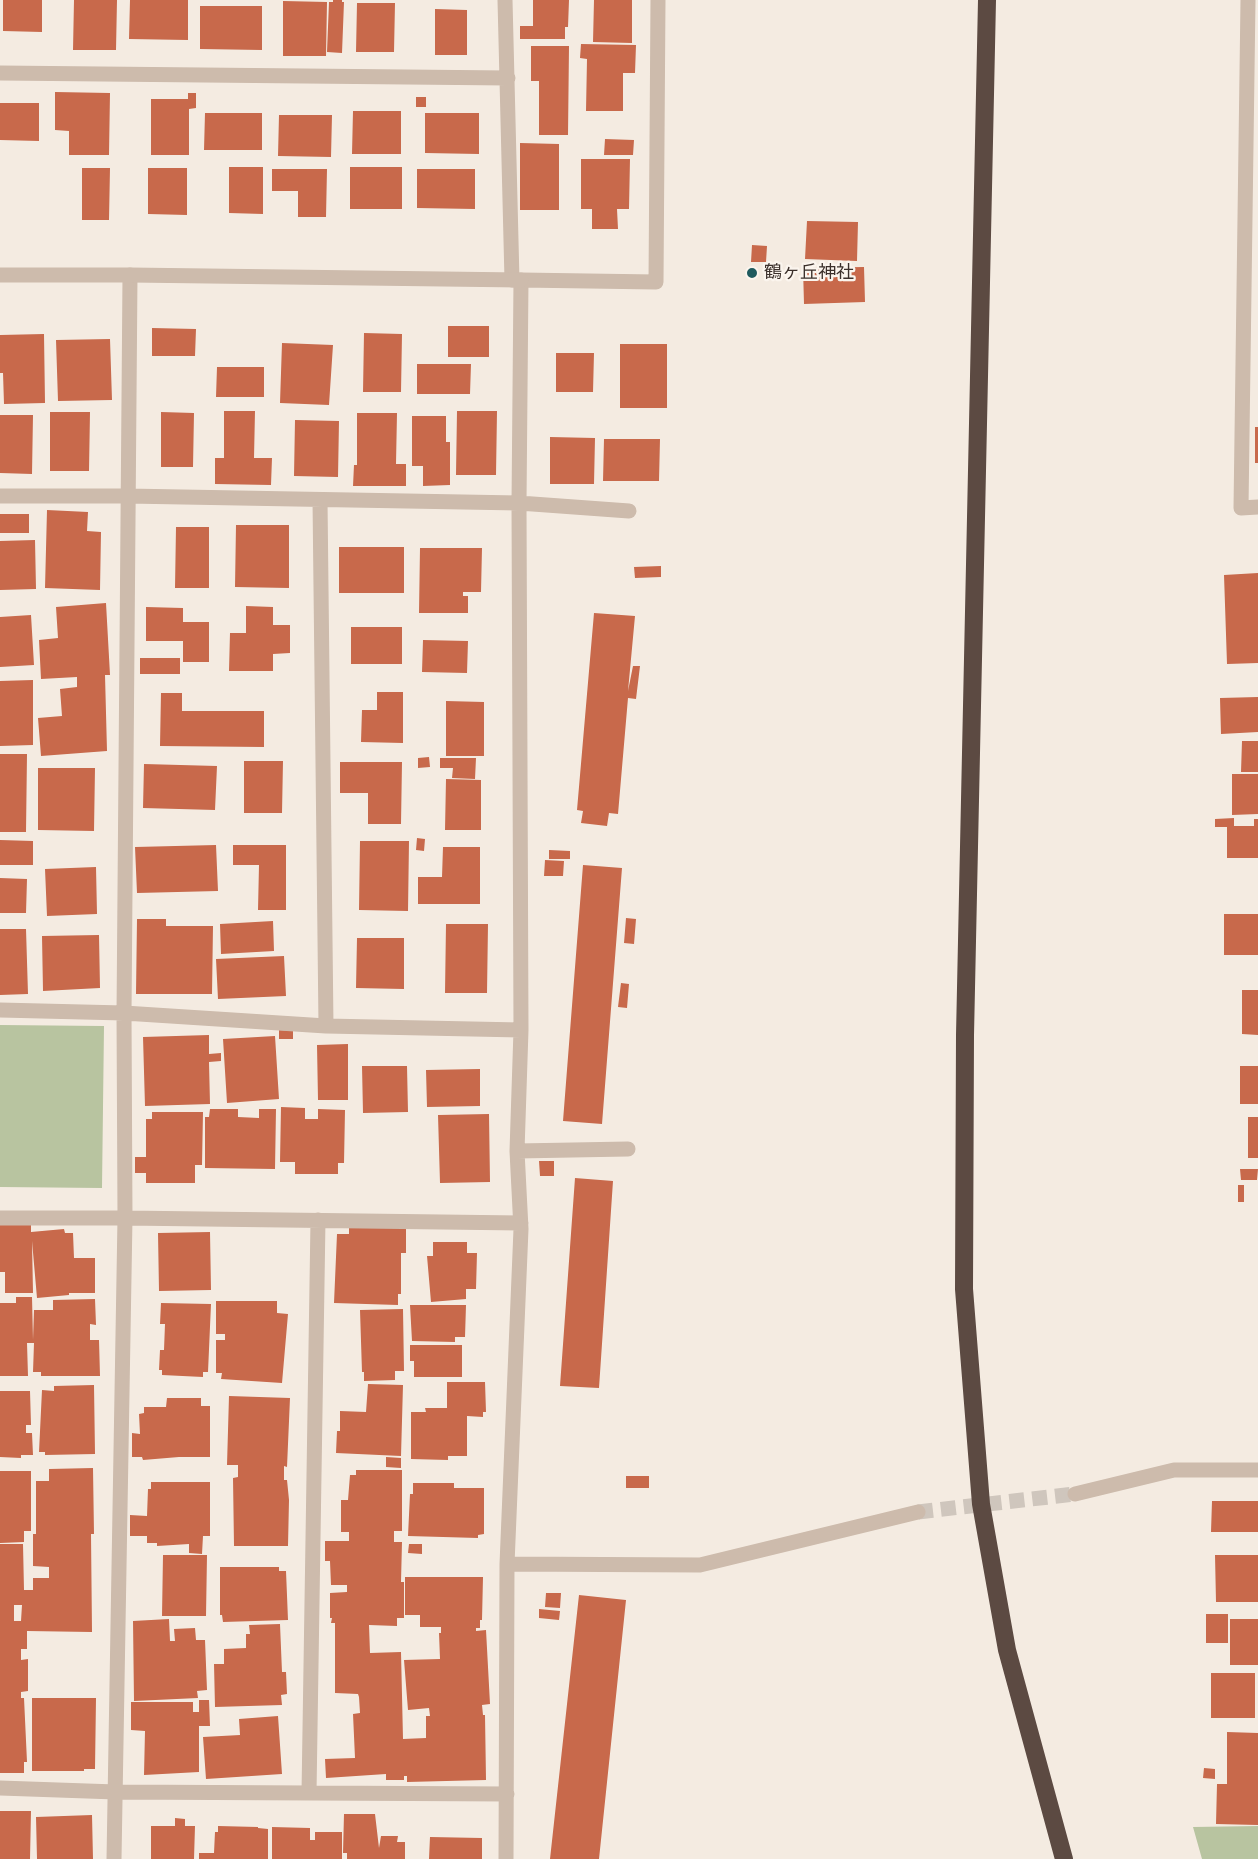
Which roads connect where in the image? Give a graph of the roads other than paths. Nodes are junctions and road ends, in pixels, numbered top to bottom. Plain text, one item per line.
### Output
1 (505, 0) edge
2 (658, 0) edge
3 (987, 0) edge
4 (1248, 0) edge
5 (0, 73) edge
6 (508, 78) junction
7 (0, 275) edge
8 (130, 275) junction
9 (517, 280) junction
10 (1251, 289) edge
11 (0, 496) edge
12 (127, 496) junction
13 (320, 500) junction
14 (519, 503) junction
15 (1258, 507) edge
16 (630, 511) dead end
17 (0, 1010) edge
18 (124, 1013) junction
19 (326, 1026) junction
20 (521, 1030) junction
21 (628, 1149) dead end
22 (518, 1151) junction
23 (0, 1218) edge
24 (125, 1218) junction
25 (318, 1220) junction
26 (521, 1223) junction
27 (1258, 1470) edge
28 (1075, 1494) tunnel mouth
29 (918, 1512) tunnel mouth
30 (507, 1564) junction
31 (0, 1788) edge
32 (116, 1792) junction
33 (309, 1793) junction
34 (507, 1794) junction
35 (114, 1859) edge
36 (506, 1859) edge
37 (1064, 1859) edge

1 - 6 street
2 - 9 street
3 - 37 highway
4 - 10 street
5 - 6 street
6 - 9 street
7 - 8 street
8 - 9 street
8 - 12 street
9 - 14 street
10 - 15 street
11 - 12 street
12 - 13 street
12 - 18 street
13 - 14 street
13 - 19 street
14 - 16 street
14 - 20 street
17 - 18 street
18 - 19 street
18 - 24 street
19 - 20 street
20 - 22 street
21 - 22 street
22 - 26 street
23 - 24 street
24 - 25 street
24 - 32 street
25 - 26 street
25 - 33 street
26 - 30 street
27 - 28 street
29 - 30 street
30 - 34 street
31 - 32 street
32 - 33 street
32 - 35 street
33 - 34 street
34 - 36 street

